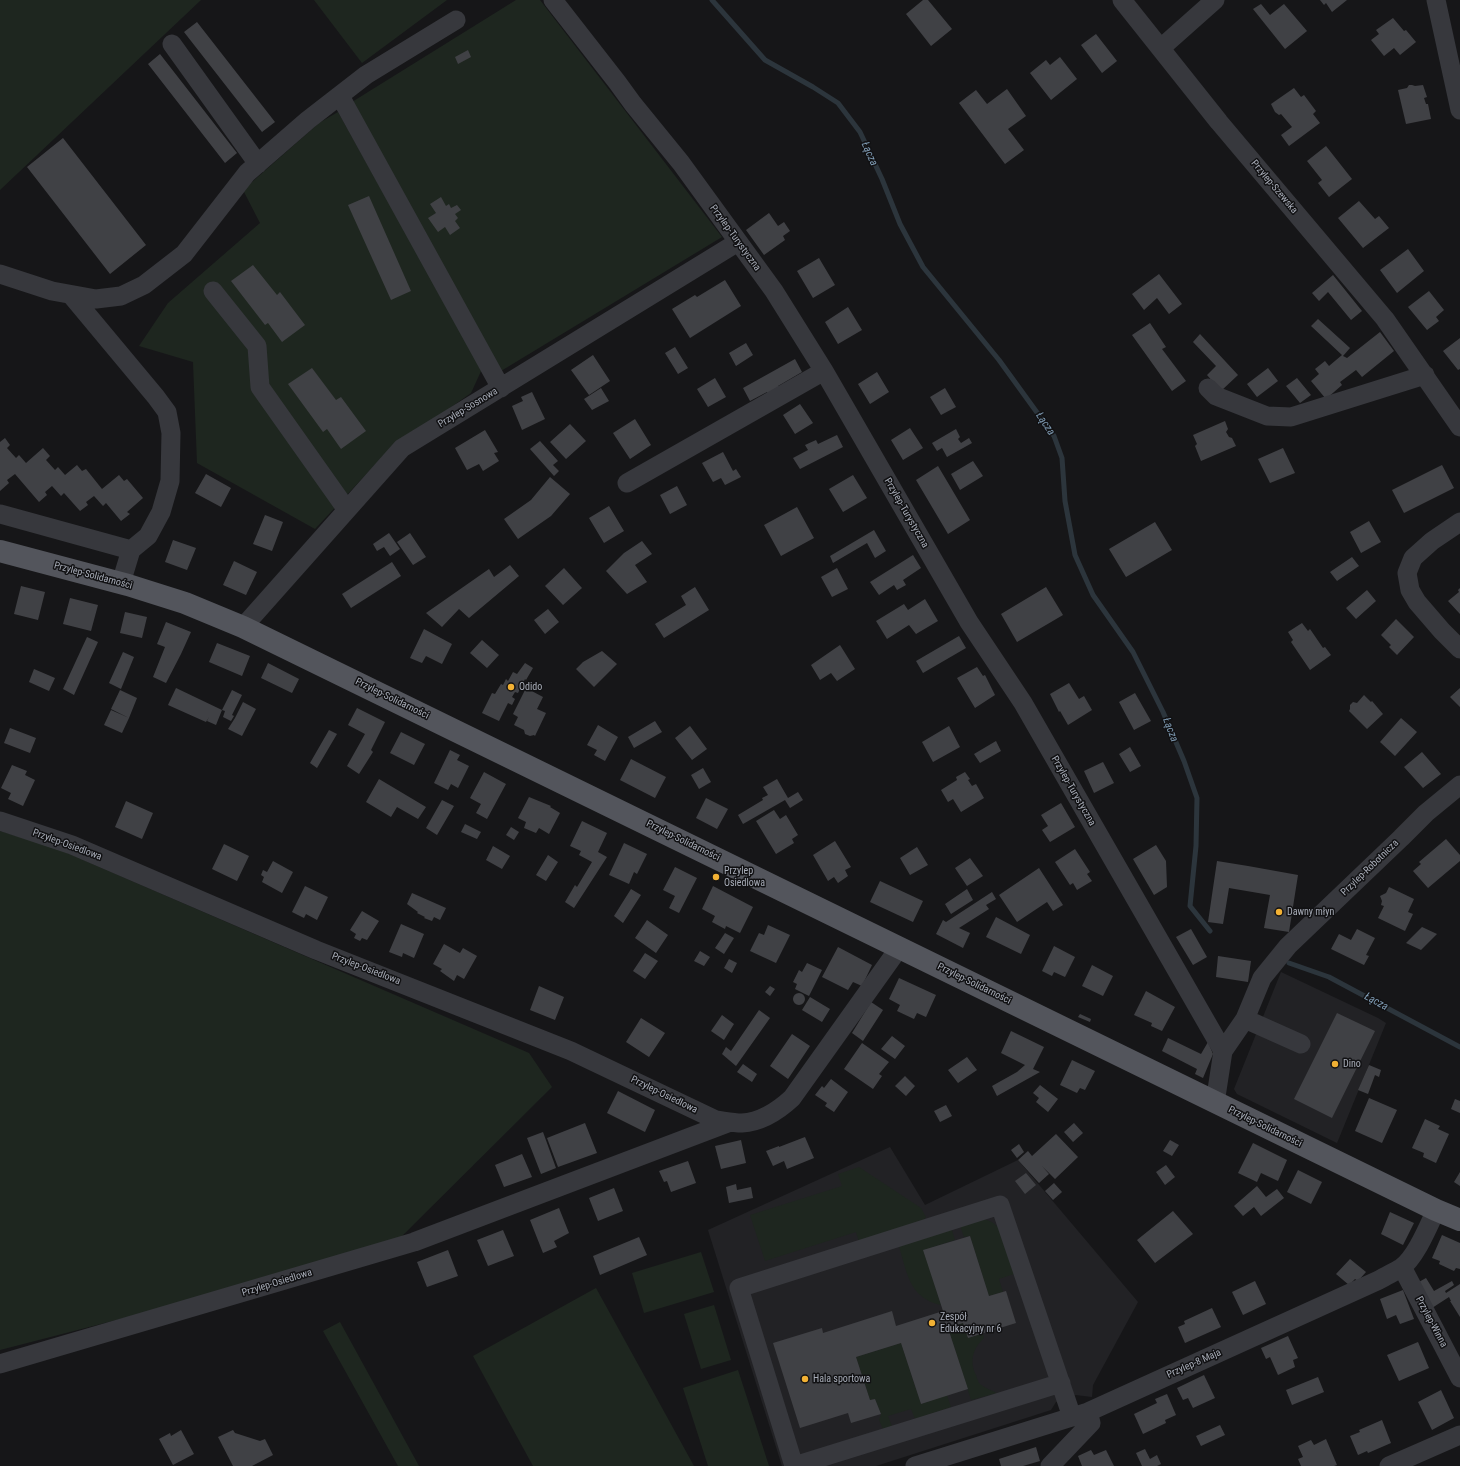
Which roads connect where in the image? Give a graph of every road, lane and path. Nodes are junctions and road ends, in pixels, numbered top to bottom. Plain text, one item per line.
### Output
1 (553, 0) edge
2 (1122, 0) edge
3 (1215, 0) edge
4 (1436, 0) edge
5 (456, 20) dead end
6 (172, 44) dead end
7 (1161, 48) junction
8 (340, 96) junction
9 (1460, 110) edge
10 (258, 164) junction
11 (738, 242) junction
12 (0, 274) edge
13 (213, 291) dead end
14 (71, 295) junction
15 (824, 371) junction
16 (1424, 375) junction
17 (500, 388) junction
18 (1208, 388) dead end
19 (1460, 427) edge
20 (627, 483) dead end
21 (347, 510) junction
22 (0, 514) edge
23 (1460, 522) edge
24 (131, 550) junction
25 (0, 551) edge
26 (121, 583) junction
27 (243, 627) junction
28 (1460, 649) edge
29 (1460, 785) edge
30 (0, 821) edge
31 (900, 948) junction
32 (1245, 1019) junction
33 (1301, 1044) dead end
34 (1223, 1051) junction
35 (1215, 1103) junction
36 (730, 1122) junction
37 (1436, 1210) junction
38 (1460, 1220) edge
39 (1402, 1267) junction
40 (0, 1364) edge
41 (1460, 1378) edge
42 (1061, 1383) junction
43 (1080, 1415) junction
44 (1460, 1436) edge
45 (794, 1466) edge
46 (915, 1466) edge
47 (1050, 1466) edge
48 (1389, 1466) edge

1 - 11 street, Przylep-Turystyczna
2 - 7 street, Przylep-Szewska
3 - 7 street
4 - 9 street
5 - 8 street
6 - 10 street
7 - 16 street, Przylep-Szewska
8 - 10 street
8 - 17 street
10 - 14 street
11 - 15 street, Przylep-Turystyczna
11 - 17 street, Przylep-Sosnowa
12 - 14 street
13 - 21 street
14 - 24 street
15 - 20 street
15 - 34 street, Przylep-Turystyczna
16 - 18 street
16 - 19 street, Przylep-Szewska
17 - 21 street, Przylep-Sosnowa
21 - 27 street, Przylep-Sosnowa
22 - 24 street
23 - 28 street
24 - 26 street
25 - 26 main road, Przylep-Solidarności
26 - 27 main road, Przylep-Solidarności
27 - 31 main road, Przylep-Solidarności
29 - 32 street, Przylep-Robotnicza
30 - 36 street, Przylep-Osiedlowa
31 - 35 main road, Przylep-Solidarności
31 - 36 street, Przylep-Osiedlowa
32 - 33 street
32 - 34 street, Przylep-Robotnicza
34 - 35 street, Przylep-Robotnicza
35 - 37 main road, Przylep-Solidarności
36 - 40 street, Przylep-Osiedlowa
37 - 38 main road, Przylep-Solidarności
37 - 39 street, Przylep-8 Maja
39 - 41 street, Przylep-Winna
39 - 43 street, Przylep-8 Maja
42 - 43 street
42 - 45 street
42 - 45 street
43 - 46 street, Przylep-8 Maja
43 - 47 street
44 - 48 street

